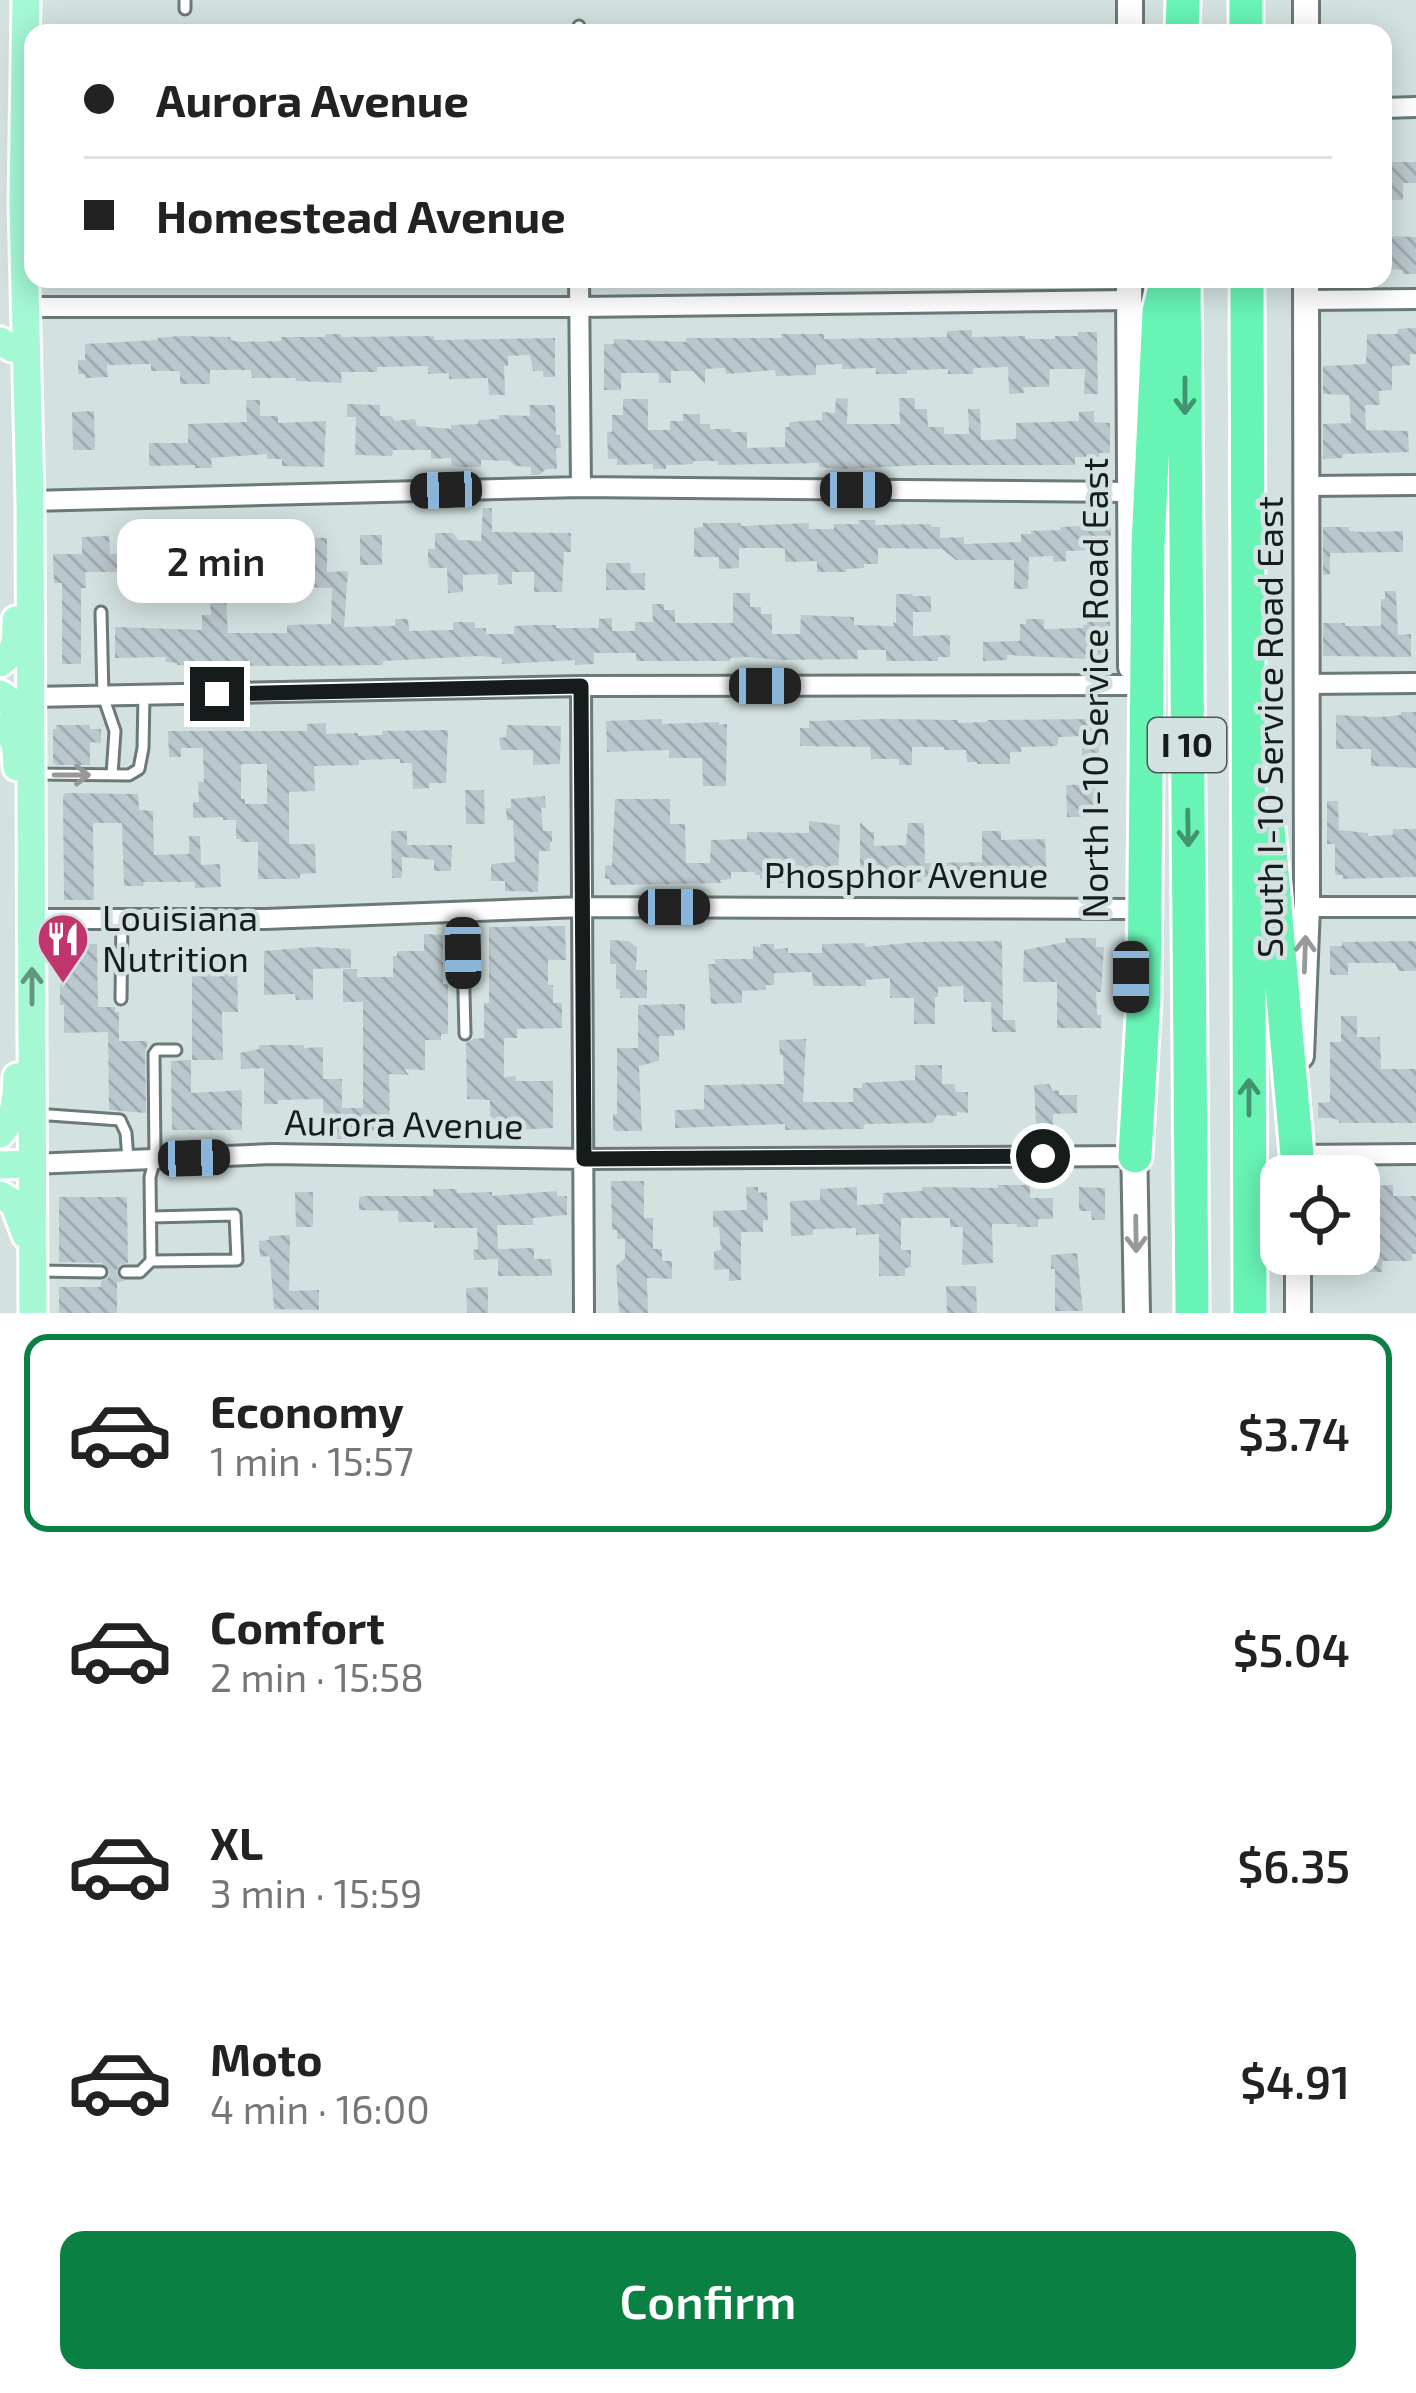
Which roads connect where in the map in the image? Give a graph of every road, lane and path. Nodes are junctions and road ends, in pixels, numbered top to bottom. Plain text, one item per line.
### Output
1 (24, 191) edge
2 (23, 203) junction
3 (0, 274) edge
4 (579, 288) edge
5 (1165, 288) edge
6 (1184, 288) edge
7 (1247, 288) edge
8 (1306, 289) edge
9 (1129, 290) edge
10 (1416, 299) edge
11 (580, 307) junction
12 (13, 309) edge
13 (6, 345) edge
14 (29, 449) junction
15 (1416, 485) edge
16 (1307, 486) junction
17 (581, 487) junction
18 (1130, 492) junction
19 (30, 500) junction
20 (30, 549) junction
21 (1247, 574) junction
22 (101, 612) dead end
23 (0, 663) edge
24 (1416, 683) edge
25 (1307, 684) junction
26 (1131, 685) junction
27 (581, 686) junction
28 (0, 694) edge
29 (144, 695) junction
30 (103, 696) junction
31 (31, 697) junction
32 (8, 735) edge
33 (24, 773) junction
34 (112, 775) junction
35 (583, 907) junction
36 (1416, 907) edge
37 (1307, 908) junction
38 (1131, 909) junction
39 (462, 912) junction
40 (32, 919) junction
41 (122, 919) junction
42 (122, 999) dead end
43 (32, 1034) junction
44 (465, 1034) dead end
45 (176, 1050) dead end
46 (32, 1114) junction
47 (0, 1134) edge
48 (1416, 1154) edge
49 (1296, 1155) edge
50 (1297, 1155) edge
51 (1135, 1156) junction
52 (1380, 1157) edge
53 (155, 1159) junction
54 (584, 1159) junction
55 (128, 1160) junction
56 (32, 1164) junction
57 (0, 1165) edge
58 (0, 1195) edge
59 (151, 1217) junction
60 (33, 1260) junction
61 (151, 1261) junction
62 (100, 1272) dead end
63 (125, 1272) dead end
64 (1298, 1275) edge
65 (33, 1313) edge
66 (584, 1313) edge
67 (1137, 1313) edge
68 (1192, 1313) edge
69 (1250, 1313) edge
70 (1298, 1313) edge

1 - 2 main road
2 - 3 main road
2 - 12 main road
4 - 11 street
5 - 51 highway
6 -> 68 highway, I 10
7 - 21 highway, I 10
8 - 10 street
8 - 16 street, South I-10 Service Road East
9 - 11 street
9 - 18 street, North I-10 Service Road East
11 - 12 street
11 - 17 street
12 - 13 main road
12 - 14 main road
13 - 14 main road
14 - 19 main road
15 - 16 street
16 - 25 street, South I-10 Service Road East
17 - 18 street
17 - 19 street
18 - 26 street, North I-10 Service Road East
19 - 20 main road
20 - 23 main road
20 - 31 main road
21 - 49 highway
69 -> 21 highway, I 10
22 - 30 lane
24 - 25 street
25 - 37 street, South I-10 Service Road East
26 - 27 street
26 - 38 street, North I-10 Service Road East
27 - 29 street
27 - 35 street
28 - 32 main road
29 - 30 street
29 - 34 lane
30 - 31 street
30 - 34 lane
31 - 33 main road
32 - 33 main road
33 -> 34 lane
33 - 40 main road
35 - 38 street, Phosphor Avenue
35 - 39 street, Phosphor Avenue
35 - 54 street
36 - 37 street
50 -> 37 street, South I-10 Service Road East
38 - 51 street, North I-10 Service Road East
39 - 41 street, Phosphor Avenue
39 - 44 lane
40 - 41 street, Phosphor Avenue
43 -> 40 main road
41 - 42 lane
43 - 46 main road
43 - 47 main road
45 - 53 lane
46 - 55 lane
46 - 56 main road
48 - 52 street
51 - 54 street, Aurora Avenue
51 -> 67 street, North I-10 Service Road East
53 - 54 street, Aurora Avenue
53 - 55 street, Aurora Avenue
53 - 59 lane
54 - 66 street
55 - 56 street, Aurora Avenue
56 - 57 main road
56 - 60 main road
58 - 60 main road
59 - 61 lane
59 - 61 lane
60 - 62 lane
60 - 65 main road
61 - 63 lane
64 - 70 street

